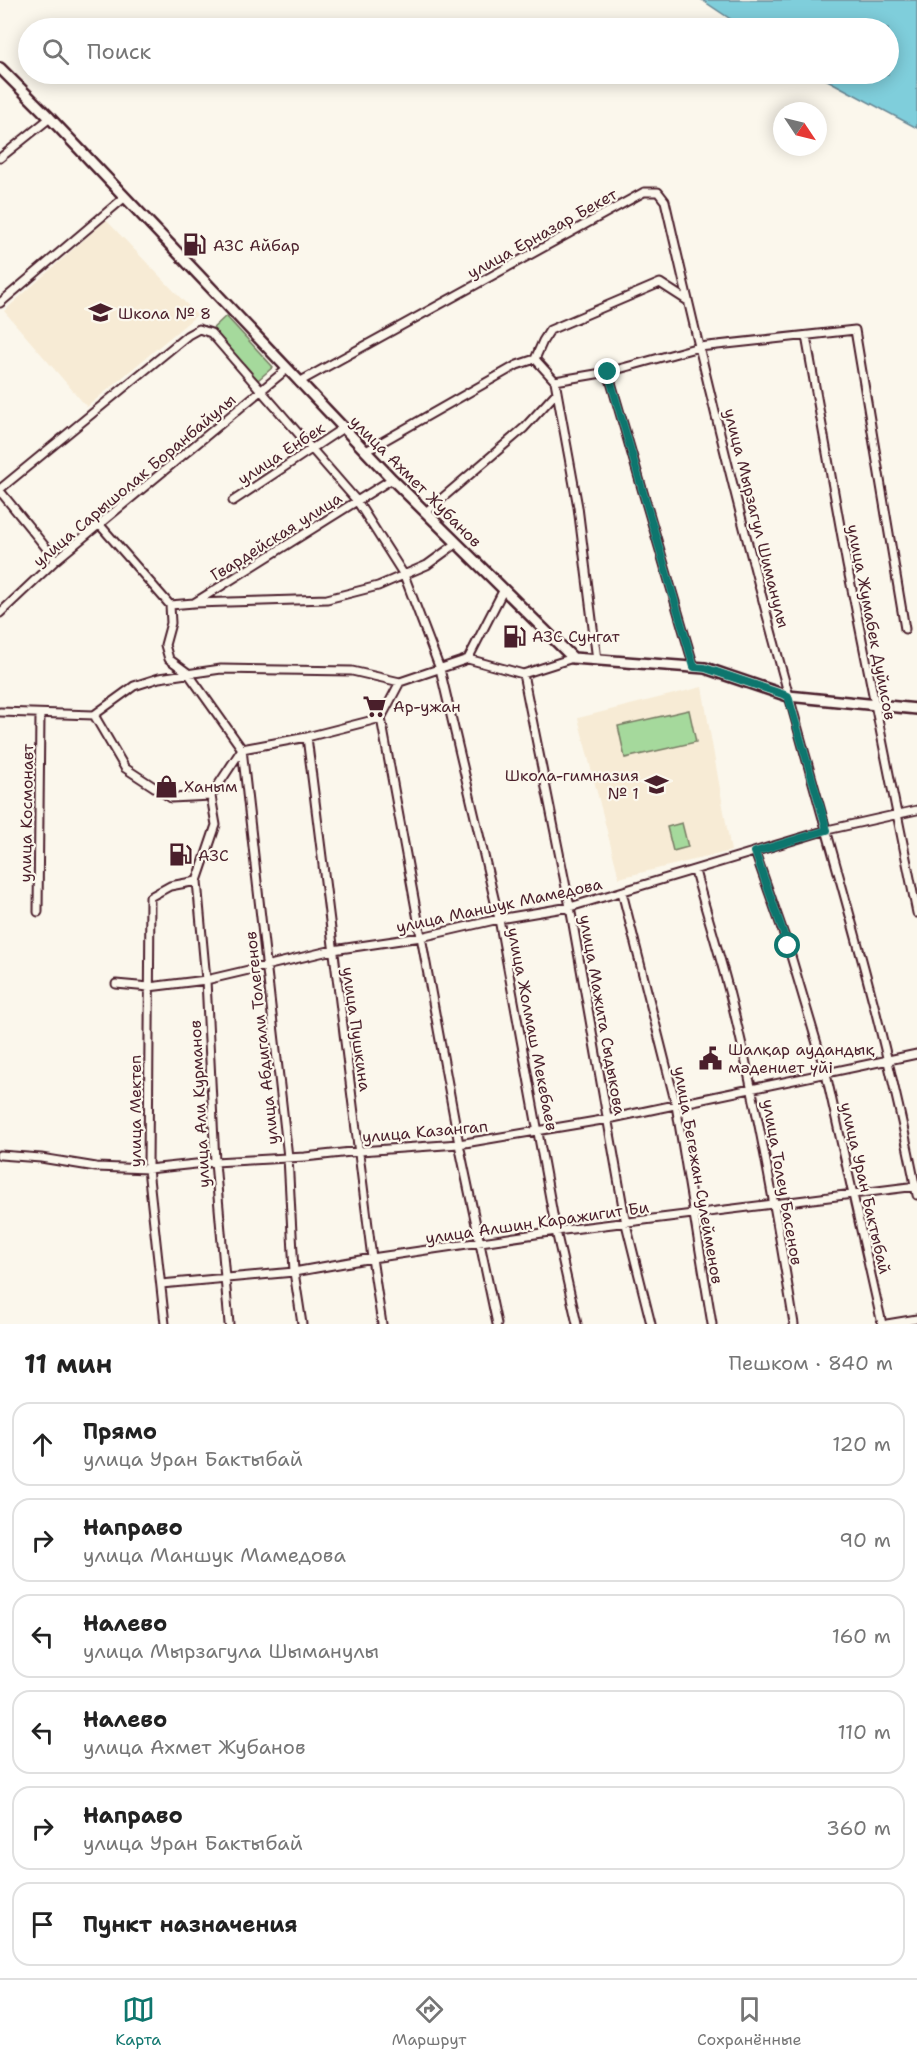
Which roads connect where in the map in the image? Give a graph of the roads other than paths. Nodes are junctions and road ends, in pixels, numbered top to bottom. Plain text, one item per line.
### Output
1 (0, 68) edge
2 (50, 118) junction
3 (0, 158) edge
4 (125, 197) junction
5 (688, 301) junction
6 (0, 303) edge
7 (806, 336) junction
8 (699, 347) junction
9 (535, 359) junction
10 (287, 369) junction
11 (608, 372) junction
12 (555, 381) junction
13 (299, 382) junction
14 (260, 392) junction
15 (557, 392) junction
16 (343, 428) junction
17 (311, 449) junction
18 (366, 452) junction
19 (392, 479) junction
20 (0, 490) edge
21 (233, 501) dead end
22 (357, 501) junction
23 (426, 512) junction
24 (99, 524) junction
25 (457, 543) junction
26 (56, 560) junction
27 (404, 575) junction
28 (504, 589) junction
29 (194, 603) junction
30 (170, 605) junction
31 (0, 613) edge
32 (904, 629) dead end
33 (573, 658) junction
34 (468, 659) junction
35 (597, 660) junction
36 (694, 667) junction
37 (440, 669) junction
38 (188, 673) junction
39 (523, 674) junction
40 (400, 682) junction
41 (788, 696) junction
42 (874, 705) junction
43 (917, 709) edge
44 (0, 712) edge
45 (40, 714) junction
46 (94, 715) junction
47 (381, 718) junction
48 (307, 737) junction
49 (242, 749) junction
50 (211, 796) junction
51 (917, 810) edge
52 (896, 814) junction
53 (827, 830) junction
54 (755, 852) junction
55 (694, 871) junction
56 (197, 881) junction
57 (622, 892) junction
58 (570, 907) junction
59 (38, 912) dead end
60 (917, 913) edge
61 (499, 919) junction
62 (421, 937) junction
63 (333, 950) junction
64 (267, 967) junction
65 (206, 980) junction
66 (116, 984) dead end
67 (149, 987) junction
68 (917, 1054) edge
69 (888, 1059) junction
70 (826, 1074) junction
71 (752, 1089) junction
72 (676, 1105) junction
73 (608, 1119) junction
74 (538, 1130) junction
75 (459, 1144) junction
76 (360, 1150) junction
77 (0, 1155) edge
78 (288, 1157) junction
79 (215, 1162) junction
80 (148, 1169) junction
81 (916, 1186) edge
82 (853, 1193) junction
83 (917, 1195) edge
84 (775, 1203) junction
85 (693, 1215) junction
86 (626, 1224) junction
87 (556, 1231) junction
88 (479, 1242) junction
89 (372, 1258) junction
90 (294, 1272) junction
91 (225, 1280) junction
92 (161, 1284) junction
93 (917, 1319) edge
94 (165, 1324) edge
95 (229, 1324) edge
96 (302, 1324) edge
97 (382, 1324) edge
98 (496, 1324) edge
99 (577, 1324) edge
100 (651, 1324) edge
101 (712, 1324) edge
102 (794, 1324) edge
103 (882, 1324) edge
104 (887, 1324) edge

1 - 2 main road, улица Ахмет Жубанов
2 - 3 street
2 - 4 main road, улица Ахмет Жубанов
4 - 6 street
4 - 10 main road, улица Ахмет Жубанов
5 - 8 street, улица Ерназар Бекет
5 - 9 street
5 - 13 street, улица Ерназар Бекет
7 - 8 street
7 - 32 street
7 - 42 street, улица Жумабек Дуйисов
8 - 11 street
8 - 41 street, улица Мырзагул Шиманулы
9 - 12 street
9 - 18 street
10 - 13 main road, улица Ахмет Жубанов
10 - 14 street, улица Сарышолак Боранбайулы
11 - 12 street
11 - 36 street
12 - 15 street
13 - 16 main road, улица Ахмет Жубанов
14 - 17 street, улица Жолмаш Мекебаев
14 - 20 street, улица Жолмаш Мекебаев
14 - 24 street, улица Сарышолак Боранбайулы
15 - 23 street
15 - 35 street
16 - 17 street, улица Енбек
16 - 18 main road, улица Ахмет Жубанов
17 - 21 street, улица Енбек
17 - 22 street, улица Жолмаш Мекебаев
18 - 19 main road, улица Ахмет Жубанов
19 - 22 street, Гвардейская улица
19 - 23 main road, улица Ахмет Жубанов
20 - 26 street
22 - 27 street, улица Жолмаш Мекебаев
22 - 29 street, Гвардейская улица
23 - 25 main road, улица Ахмет Жубанов
24 - 26 street, улица Сарышолак Боранбайулы
24 - 30 street
25 - 27 street
25 - 28 main road, улица Ахмет Жубанов
26 - 31 street, улица Сарышолак Боранбайулы
27 - 29 street
27 - 37 street, улица Жолмаш Мекебаев
28 - 33 main road, улица Ахмет Жубанов
28 - 34 street
29 - 30 street, Гвардейская улица
30 - 38 street
33 - 35 main road
33 - 39 street
34 - 37 street
34 - 39 street
35 - 36 main road
36 - 41 main road
37 - 40 street
37 - 61 street, улица Жолмаш Мекебаев
38 - 40 street
38 - 46 street
38 - 49 street
39 - 58 street, улица Мажита Сыдыкова
40 - 47 street
41 - 42 main road
41 - 53 street, улица Мырзагул Шиманулы
42 - 43 main road
42 - 52 street, улица Жумабек Дуйисов
44 - 45 street
45 - 46 street
45 - 59 street, улица Космонавт
46 - 50 street
47 - 48 street
47 - 62 street
48 - 49 street
48 - 63 street, улица Пушкина
49 - 50 street
49 - 64 street, улица Абдигали Толегенов
50 - 56 street
51 - 52 street, улица Маншук Мамедова
52 - 53 street, улица Маншук Мамедова
52 - 60 street, улица Жумабек Дуйисов
53 - 54 street, улица Маншук Мамедова
53 - 69 street, улица Мырзагул Шиманулы
54 - 55 street, улица Маншук Мамедова
54 - 70 street, улица Уран Бактыбай
55 - 57 street, улица Маншук Мамедова
55 - 71 street, улица Толеу Басенов
56 - 65 street, улица Али Курманов
56 - 67 street, улица Мектеп
57 - 58 street, улица Маншук Мамедова
57 - 72 street, улица Бегежан Сулейменов
58 - 61 street, улица Маншук Мамедова
58 - 73 street, улица Мажита Сыдыкова
61 - 62 street, улица Маншук Мамедова
61 - 74 street, улица Жолмаш Мекебаев
62 - 63 street, улица Маншук Мамедова
62 - 75 street
63 - 64 street, улица Маншук Мамедова
63 - 76 street, улица Пушкина
64 - 65 street, улица Маншук Мамедова
64 - 78 street, улица Абдигали Толегенов
65 - 67 street, улица Маншук Мамедова
65 - 79 street, улица Али Курманов
66 - 67 street, улица Маншук Мамедова
67 - 80 street, улица Мектеп
68 - 69 street, улица Казангап
69 - 70 street, улица Казангап
69 - 81 street, улица Мырзагул Шиманулы
70 - 71 street, улица Казангап
70 - 82 street, улица Уран Бактыбай
71 - 72 street, улица Казангап
71 - 84 street, улица Толеу Басенов
72 - 73 street, улица Казангап
72 - 85 street, улица Бегежан Сулейменов
73 - 74 street, улица Казангап
73 - 86 street, улица Мажита Сыдыкова
74 - 75 street, улица Казангап
74 - 87 street, улица Жолмаш Мекебаев
75 - 76 street, улица Казангап
75 - 88 street
76 - 78 street, улица Казангап
76 - 89 street, улица Пушкина
77 - 80 street, улица Казангап
78 - 79 street, улица Казангап
78 - 90 street, улица Абдигали Толегенов
79 - 80 street, улица Казангап
79 - 91 street, улица Али Курманов
80 - 92 street, улица Мектеп
81 - 82 street, улица Алшин Каражигит Би
81 - 83 street, улица Мырзагул Шиманулы
82 - 84 street, улица Алшин Каражигит Би
82 - 103 street, улица Уран Бактыбай
84 - 85 street, улица Алшин Каражигит Би
84 - 102 street, улица Толеу Басенов
85 - 86 street, улица Алшин Каражигит Би
85 - 101 street, улица Бегежан Сулейменов
86 - 87 street, улица Алшин Каражигит Би
86 - 100 street, улица Мажита Сыдыкова
87 - 88 street, улица Алшин Каражигит Би
87 - 99 street, улица Жолмаш Мекебаев
88 - 89 street, улица Алшин Каражигит Би
88 - 98 street
89 - 90 street, улица Алшин Каражигит Би
89 - 97 street, улица Пушкина
90 - 91 street, улица Алшин Каражигит Би
90 - 96 street, улица Абдигали Толегенов
91 - 92 street, улица Алшин Каражигит Би
91 - 95 street, улица Али Курманов
92 - 94 street, улица Мектеп
93 - 104 street

